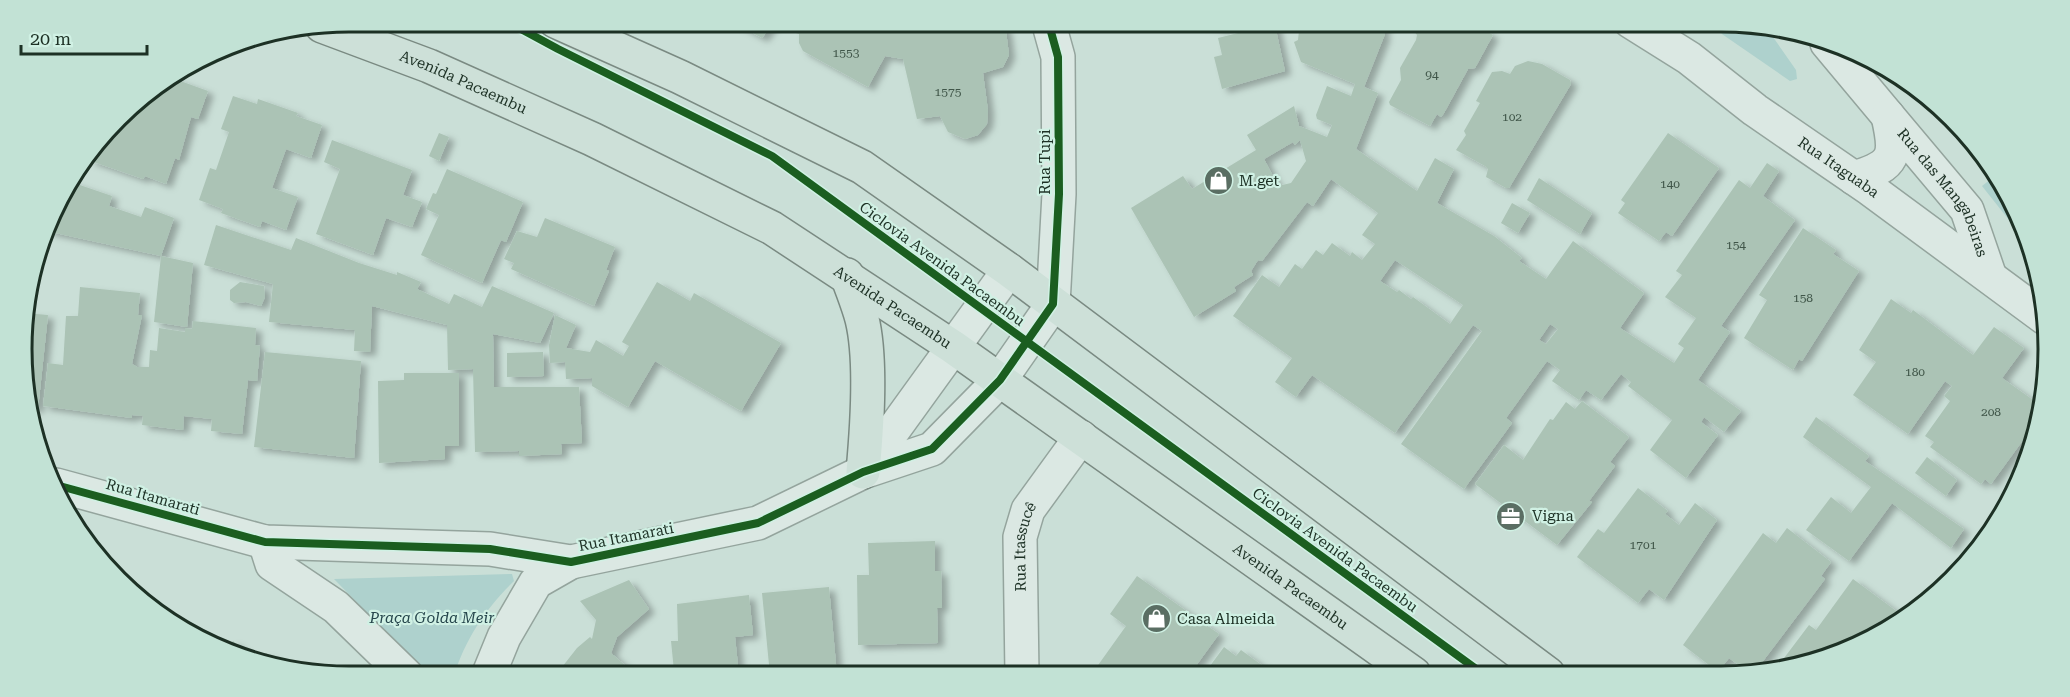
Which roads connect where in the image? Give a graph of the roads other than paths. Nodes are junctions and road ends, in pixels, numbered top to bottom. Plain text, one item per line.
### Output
1 (338, 32) edge
2 (579, 32) edge
3 (1051, 32) edge
4 (1648, 32) edge
5 (1836, 53) edge
6 (1888, 116) junction
7 (1854, 178) junction
8 (1009, 270) junction
9 (1989, 274) junction
10 (847, 275) junction
11 (1053, 304) junction
12 (2036, 311) edge
13 (953, 347) junction
14 (1000, 380) junction
15 (1081, 437) junction
16 (864, 472) junction
17 (63, 487) edge
18 (265, 543) junction
19 (571, 562) junction
20 (397, 666) edge
21 (492, 666) edge
22 (1022, 666) edge
23 (1403, 666) edge
24 (1537, 666) edge

1 - 10 main road, Avenida Pacaembu
2 - 8 main road
3 - 11 street, Rua Tupi
4 - 7 street, Rua Itaguaba
5 - 6 street, Rua das Mangabeiras
6 - 7 street, Rua das Mangabeiras
6 - 9 street, Rua das Mangabeiras
7 - 9 street, Rua Itaguaba
8 - 11 main road
8 - 13 street, Rua Itamarati
9 - 12 street, Rua Itaguaba
10 - 13 main road, Avenida Pacaembu
10 - 16 main road
11 - 14 street, Rua Itamarati
11 - 24 main road
13 - 14 main road, Avenida Pacaembu
13 - 16 street, Rua Itamarati
14 - 15 main road, Avenida Pacaembu
14 - 16 street, Rua Itamarati
15 - 22 street, Rua Itassucê
15 - 23 main road, Avenida Pacaembu
16 - 19 street, Rua Itamarati
17 - 18 street, Rua Itamarati
18 - 19 street, Rua Itamarati
18 - 20 street
19 - 21 street

